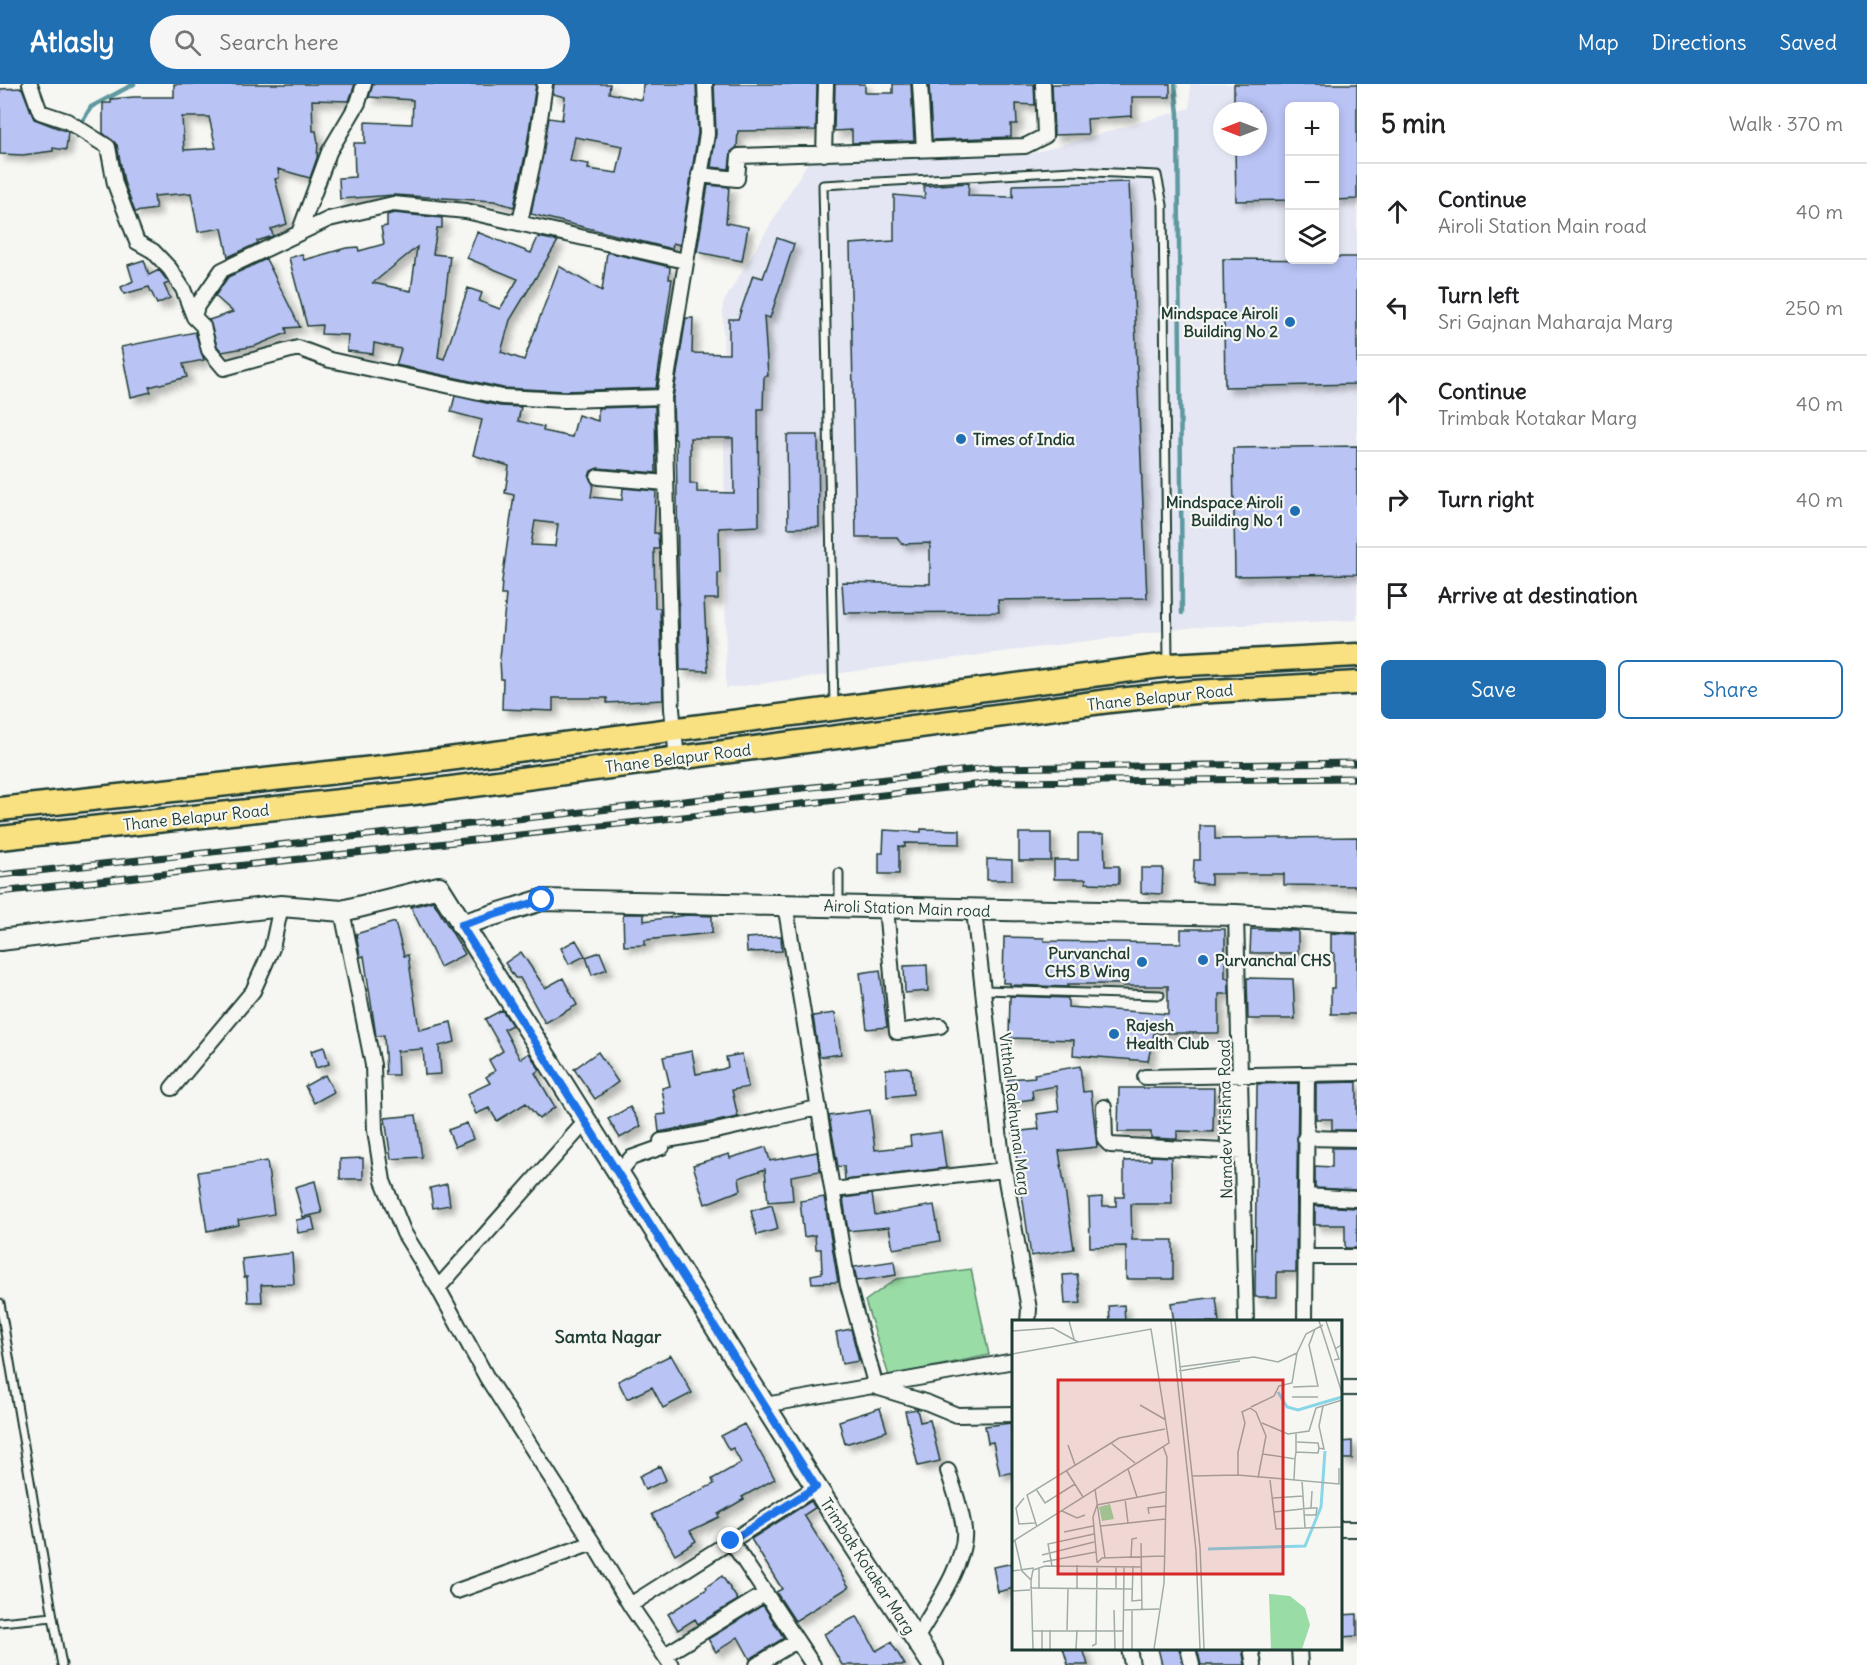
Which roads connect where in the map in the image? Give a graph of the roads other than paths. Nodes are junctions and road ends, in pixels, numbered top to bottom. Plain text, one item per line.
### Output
1 (30, 84) edge
2 (364, 84) edge
3 (545, 84) edge
4 (705, 84) edge
5 (826, 84) edge
6 (920, 84) edge
7 (1043, 84) edge
8 (924, 149) junction
9 (824, 154) junction
10 (699, 175) junction
11 (520, 222) junction
12 (299, 233) junction
13 (685, 261) junction
14 (194, 317) junction
15 (664, 397) junction
16 (598, 477) dead end
17 (666, 483) junction
18 (1357, 655) edge
19 (1168, 665) junction
20 (1357, 683) edge
21 (834, 708) junction
22 (673, 730) junction
23 (677, 759) junction
24 (0, 809) edge
25 (0, 838) edge
26 (838, 873) dead end
27 (785, 904) junction
28 (281, 906) junction
29 (839, 906) junction
30 (886, 907) junction
31 (974, 911) junction
32 (342, 912) junction
33 (1236, 915) junction
34 (1357, 922) edge
35 (461, 925) junction
36 (0, 940) edge
37 (983, 990) junction
38 (1160, 994) dead end
39 (940, 1026) dead end
40 (1357, 1073) edge
41 (1307, 1074) junction
42 (1234, 1076) junction
43 (1145, 1077) dead end
44 (172, 1088) dead end
45 (1104, 1107) dead end
46 (819, 1108) junction
47 (587, 1120) junction
48 (1305, 1138) junction
49 (1357, 1139) edge
50 (1235, 1152) junction
51 (1004, 1170) junction
52 (619, 1173) junction
53 (833, 1190) junction
54 (1305, 1196) junction
55 (1357, 1199) edge
56 (1305, 1257) junction
57 (1357, 1257) edge
58 (438, 1288) junction
59 (0, 1303) edge
60 (1028, 1320) edge
61 (1246, 1320) edge
62 (1305, 1320) edge
63 (1012, 1360) edge
64 (876, 1387) junction
65 (765, 1405) junction
66 (1012, 1414) edge
67 (948, 1472) dead end
68 (816, 1487) junction
69 (731, 1541) junction
70 (593, 1543) junction
71 (457, 1591) dead end
72 (765, 1593) junction
73 (630, 1605) junction
74 (53, 1617) junction
75 (0, 1622) edge
76 (916, 1639) junction
77 (796, 1641) junction
78 (1129, 1650) edge
79 (1188, 1650) edge
80 (1251, 1650) edge
81 (1299, 1650) edge
82 (668, 1660) edge
83 (62, 1665) edge
84 (757, 1665) edge
85 (813, 1665) edge
86 (933, 1665) edge
87 (1132, 1665) edge
88 (1192, 1665) edge
89 (1254, 1665) edge
90 (1300, 1665) edge

1 - 14 street
2 - 12 street
3 - 11 street
4 - 10 street
5 - 9 street
6 - 8 street
7 - 8 street
8 - 9 street
9 - 10 street
10 - 13 street
11 - 12 street
11 - 13 street
12 - 14 street
13 - 15 street
14 - 15 street
15 - 17 street
16 - 17 street
17 - 22 street
18 - 19 main road, Thane Belapur Road
19 - 21 main road, Thane Belapur Road
19 - 21 lane
20 - 23 main road, Thane Belapur Road
21 - 22 main road, Thane Belapur Road
22 - 23 street
22 - 24 main road, Thane Belapur Road
23 - 25 main road, Thane Belapur Road
26 - 29 lane
27 - 29 street, Airoli Station Main road
27 - 35 street, Airoli Station Main road
27 - 46 street
28 - 32 street
28 - 36 street
28 - 44 street
29 - 30 street, Airoli Station Main road
30 - 31 street, Airoli Station Main road
30 - 39 street
31 - 33 street, Airoli Station Main road
31 - 37 street, Vitthal Rakhumai Marg
32 - 35 street, Trimbak Kotakar Marg
32 - 58 street
33 - 34 street, Airoli Station Main road
33 - 42 street, Namdev Krishna Road
35 - 47 street, Trimbak Kotakar Marg
37 - 38 lane
37 - 51 street, Vitthal Rakhumai Marg
40 - 41 street
41 - 42 street
41 - 48 street
42 - 43 street
42 - 50 street, Namdev Krishna Road
45 - 50 street
46 - 52 street
46 - 53 street
47 - 52 street, Trimbak Kotakar Marg
47 - 58 street
48 - 49 street
48 - 54 street
50 - 61 street, Namdev Krishna Road
51 - 53 street
51 - 60 street, Vitthal Rakhumai Marg
52 - 65 street, Trimbak Kotakar Marg
53 - 64 street
54 - 55 street
54 - 56 street
56 - 57 street
56 - 62 street
58 - 70 street
59 - 74 lane
63 - 64 street
64 - 65 street
64 - 66 street
65 - 68 street, Trimbak Kotakar Marg
67 - 76 street
68 - 69 street
68 - 76 street, Trimbak Kotakar Marg
69 - 72 street
69 - 73 street
70 - 71 street
70 - 73 street
72 - 77 street
72 - 82 street
73 - 82 street
74 - 75 lane
74 - 83 lane
76 - 86 street, Trimbak Kotakar Marg
77 - 84 street
77 - 85 street
78 - 87 street
79 - 88 street
80 - 89 street
81 - 90 street

